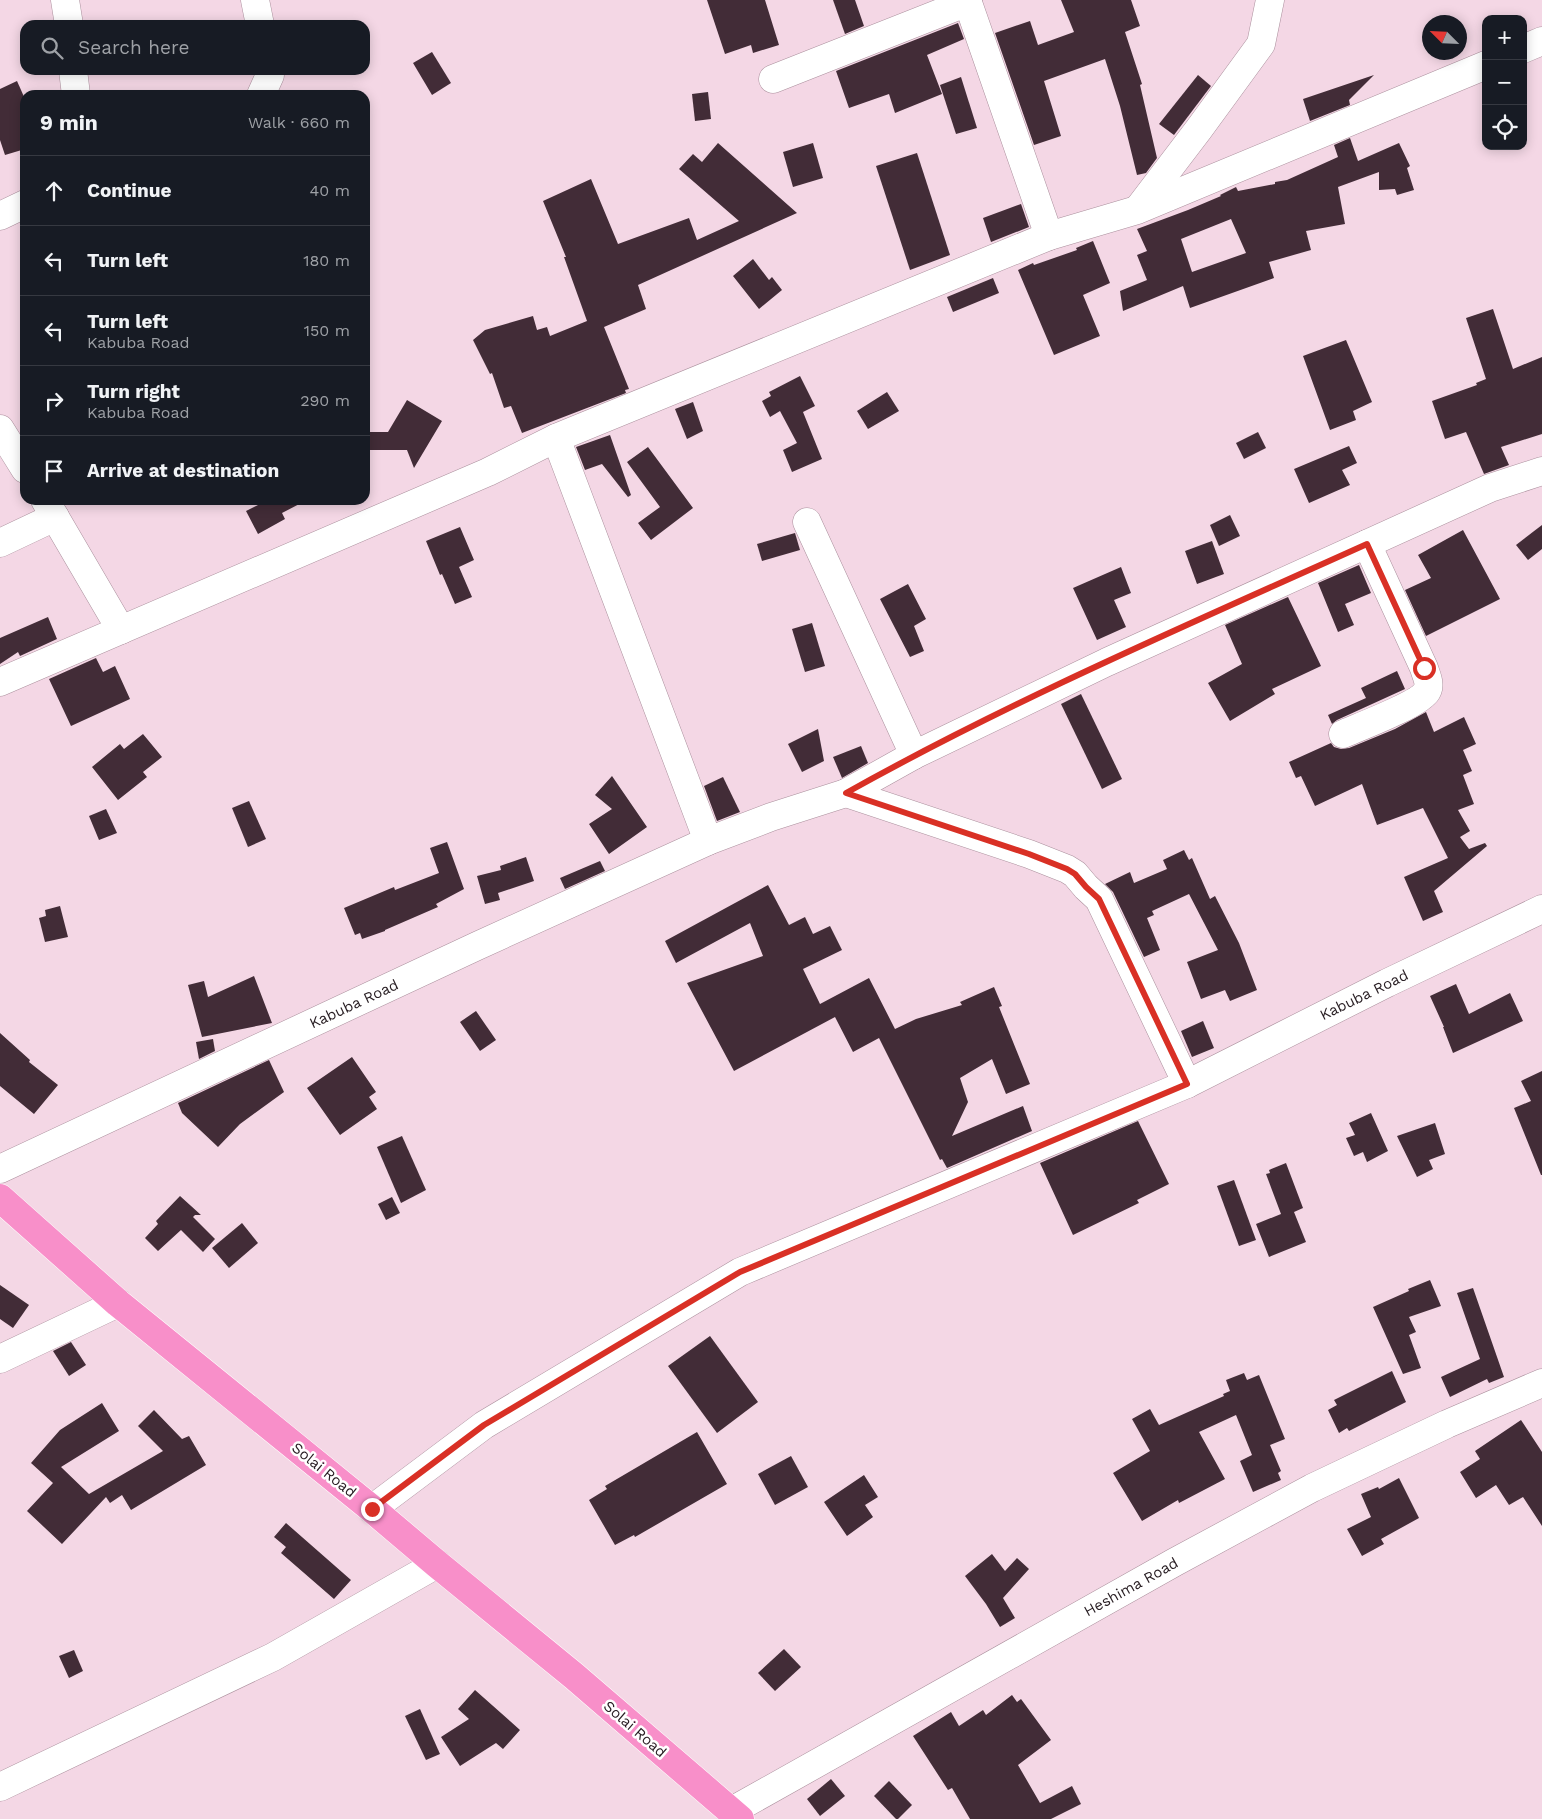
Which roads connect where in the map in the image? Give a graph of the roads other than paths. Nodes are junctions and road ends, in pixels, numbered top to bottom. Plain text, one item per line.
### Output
1 (65, 0) edge
2 (255, 0) edge
3 (1270, 0) edge
4 (968, 1) edge
5 (68, 20) edge
6 (259, 20) edge
7 (1542, 41) edge
8 (1527, 47) edge
9 (1482, 67) edge
10 (74, 75) edge
11 (270, 75) edge
12 (773, 79) dead end
13 (75, 90) edge
14 (263, 90) edge
15 (20, 206) edge
16 (1137, 210) junction
17 (0, 216) edge
18 (1049, 236) junction
19 (0, 429) edge
20 (556, 438) junction
21 (20, 461) edge
22 (1542, 471) edge
23 (50, 509) edge
24 (807, 522) dead end
25 (0, 543) edge
26 (1367, 544) junction
27 (121, 630) junction
28 (0, 682) edge
29 (1343, 734) dead end
30 (914, 755) junction
31 (846, 793) junction
32 (708, 841) junction
33 (1542, 909) edge
34 (1187, 1084) junction
35 (0, 1169) edge
36 (0, 1198) edge
37 (118, 1303) junction
38 (0, 1358) edge
39 (1542, 1383) edge
40 (372, 1509) junction
41 (437, 1564) junction
42 (0, 1787) edge
43 (735, 1815) edge

1 - 5 street
2 - 6 street
3 - 16 street
4 - 12 street
4 - 18 street
7 - 8 street
9 - 16 street
10 - 13 street
11 - 14 street
15 - 17 street
16 - 18 street
18 - 20 street
19 - 21 street
20 - 27 street
20 - 32 street
22 - 26 street, Kabuba Road
23 - 25 street
23 - 27 street
24 - 30 street
26 - 29 street
26 - 30 street, Kabuba Road
27 - 28 street
30 - 31 street, Kabuba Road
31 - 32 street, Kabuba Road
31 - 34 street
32 - 35 street, Kabuba Road
33 - 34 street, Kabuba Road
34 - 40 street, Kabuba Road
36 - 37 highway, Solai Road
37 - 38 street
37 - 40 highway, Solai Road
39 - 43 street, Heshima Road
40 - 41 highway, Solai Road
41 - 42 street
41 - 43 highway, Solai Road

